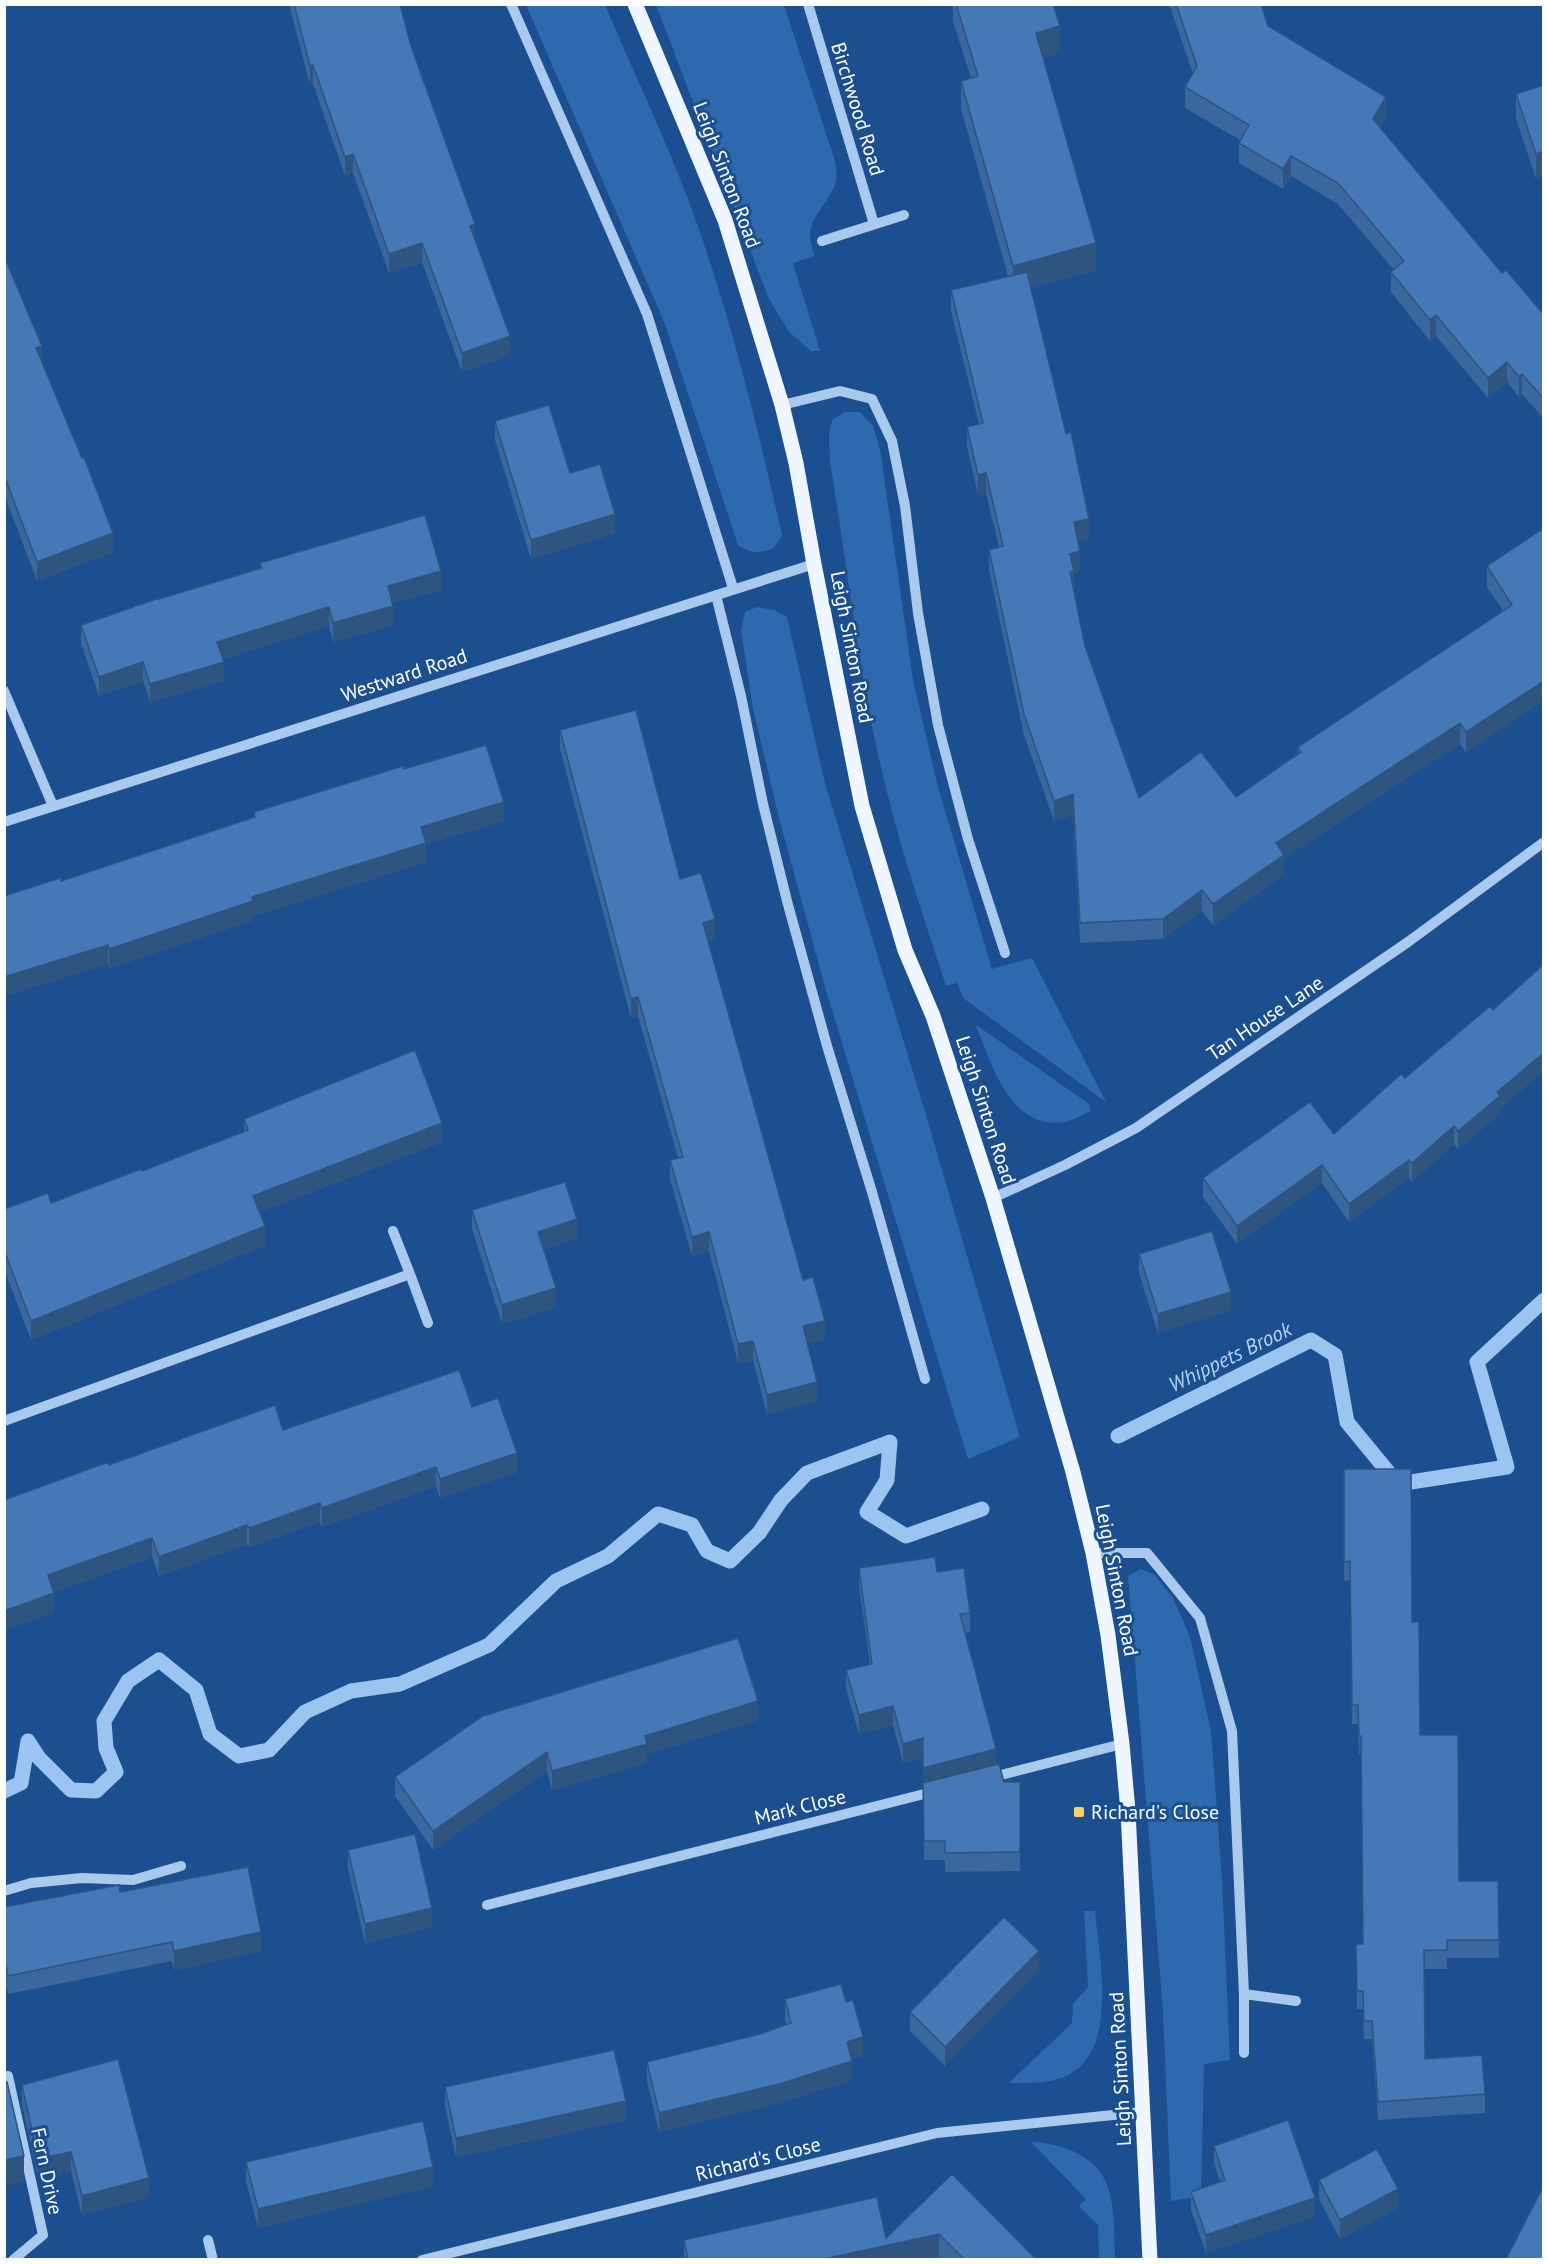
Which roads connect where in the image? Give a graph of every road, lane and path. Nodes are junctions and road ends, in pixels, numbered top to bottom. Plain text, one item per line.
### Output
1 (511, 4) edge
2 (635, 4) edge
3 (808, 4) edge
4 (904, 215) dead end
5 (874, 224) junction
6 (822, 241) dead end
7 (782, 405) junction
8 (814, 564) junction
9 (734, 588) junction
10 (716, 595) junction
11 (4, 691) edge
12 (53, 806) junction
13 (4, 822) edge
14 (1544, 842) edge
15 (1005, 953) dead end
16 (993, 1198) junction
17 (393, 1231) dead end
18 (410, 1274) junction
19 (428, 1323) dead end
20 (925, 1379) dead end
21 (4, 1422) edge
22 (1093, 1553) junction
23 (1122, 1744) junction
24 (984, 1779) edge
25 (949, 1788) edge
26 (181, 1866) dead end
27 (4, 1891) edge
28 (487, 1905) dead end
29 (1244, 1994) junction
30 (1296, 2001) dead end
31 (1244, 2054) dead end
32 (8, 2076) dead end
33 (1142, 2112) junction
34 (208, 2240) dead end
35 (13, 2259) edge
36 (213, 2259) edge
37 (422, 2259) edge
38 (1150, 2259) edge

1 - 9 street
2 - 7 main road, Leigh Sinton Road
3 - 5 street, Birchwood Road
4 - 5 street
5 - 6 street
7 - 8 main road, Leigh Sinton Road
7 - 15 street
8 - 9 street, Westward Road
8 - 16 main road, Leigh Sinton Road
9 - 10 street, Westward Road
10 - 12 street, Westward Road
10 - 20 street
11 - 12 street
12 - 13 street, Westward Road
14 - 16 street, Tan House Lane
16 - 22 main road, Leigh Sinton Road
17 - 18 street
18 - 19 street
18 - 21 street
22 - 23 main road, Leigh Sinton Road
22 - 29 street
23 - 24 street
23 - 33 main road, Leigh Sinton Road
25 - 28 street, Mark Close
26 - 27 street
29 - 30 street
29 - 31 street
32 - 35 street, Fern Drive
33 - 37 street, Richard's Close
33 - 38 main road, Leigh Sinton Road
34 - 36 street

